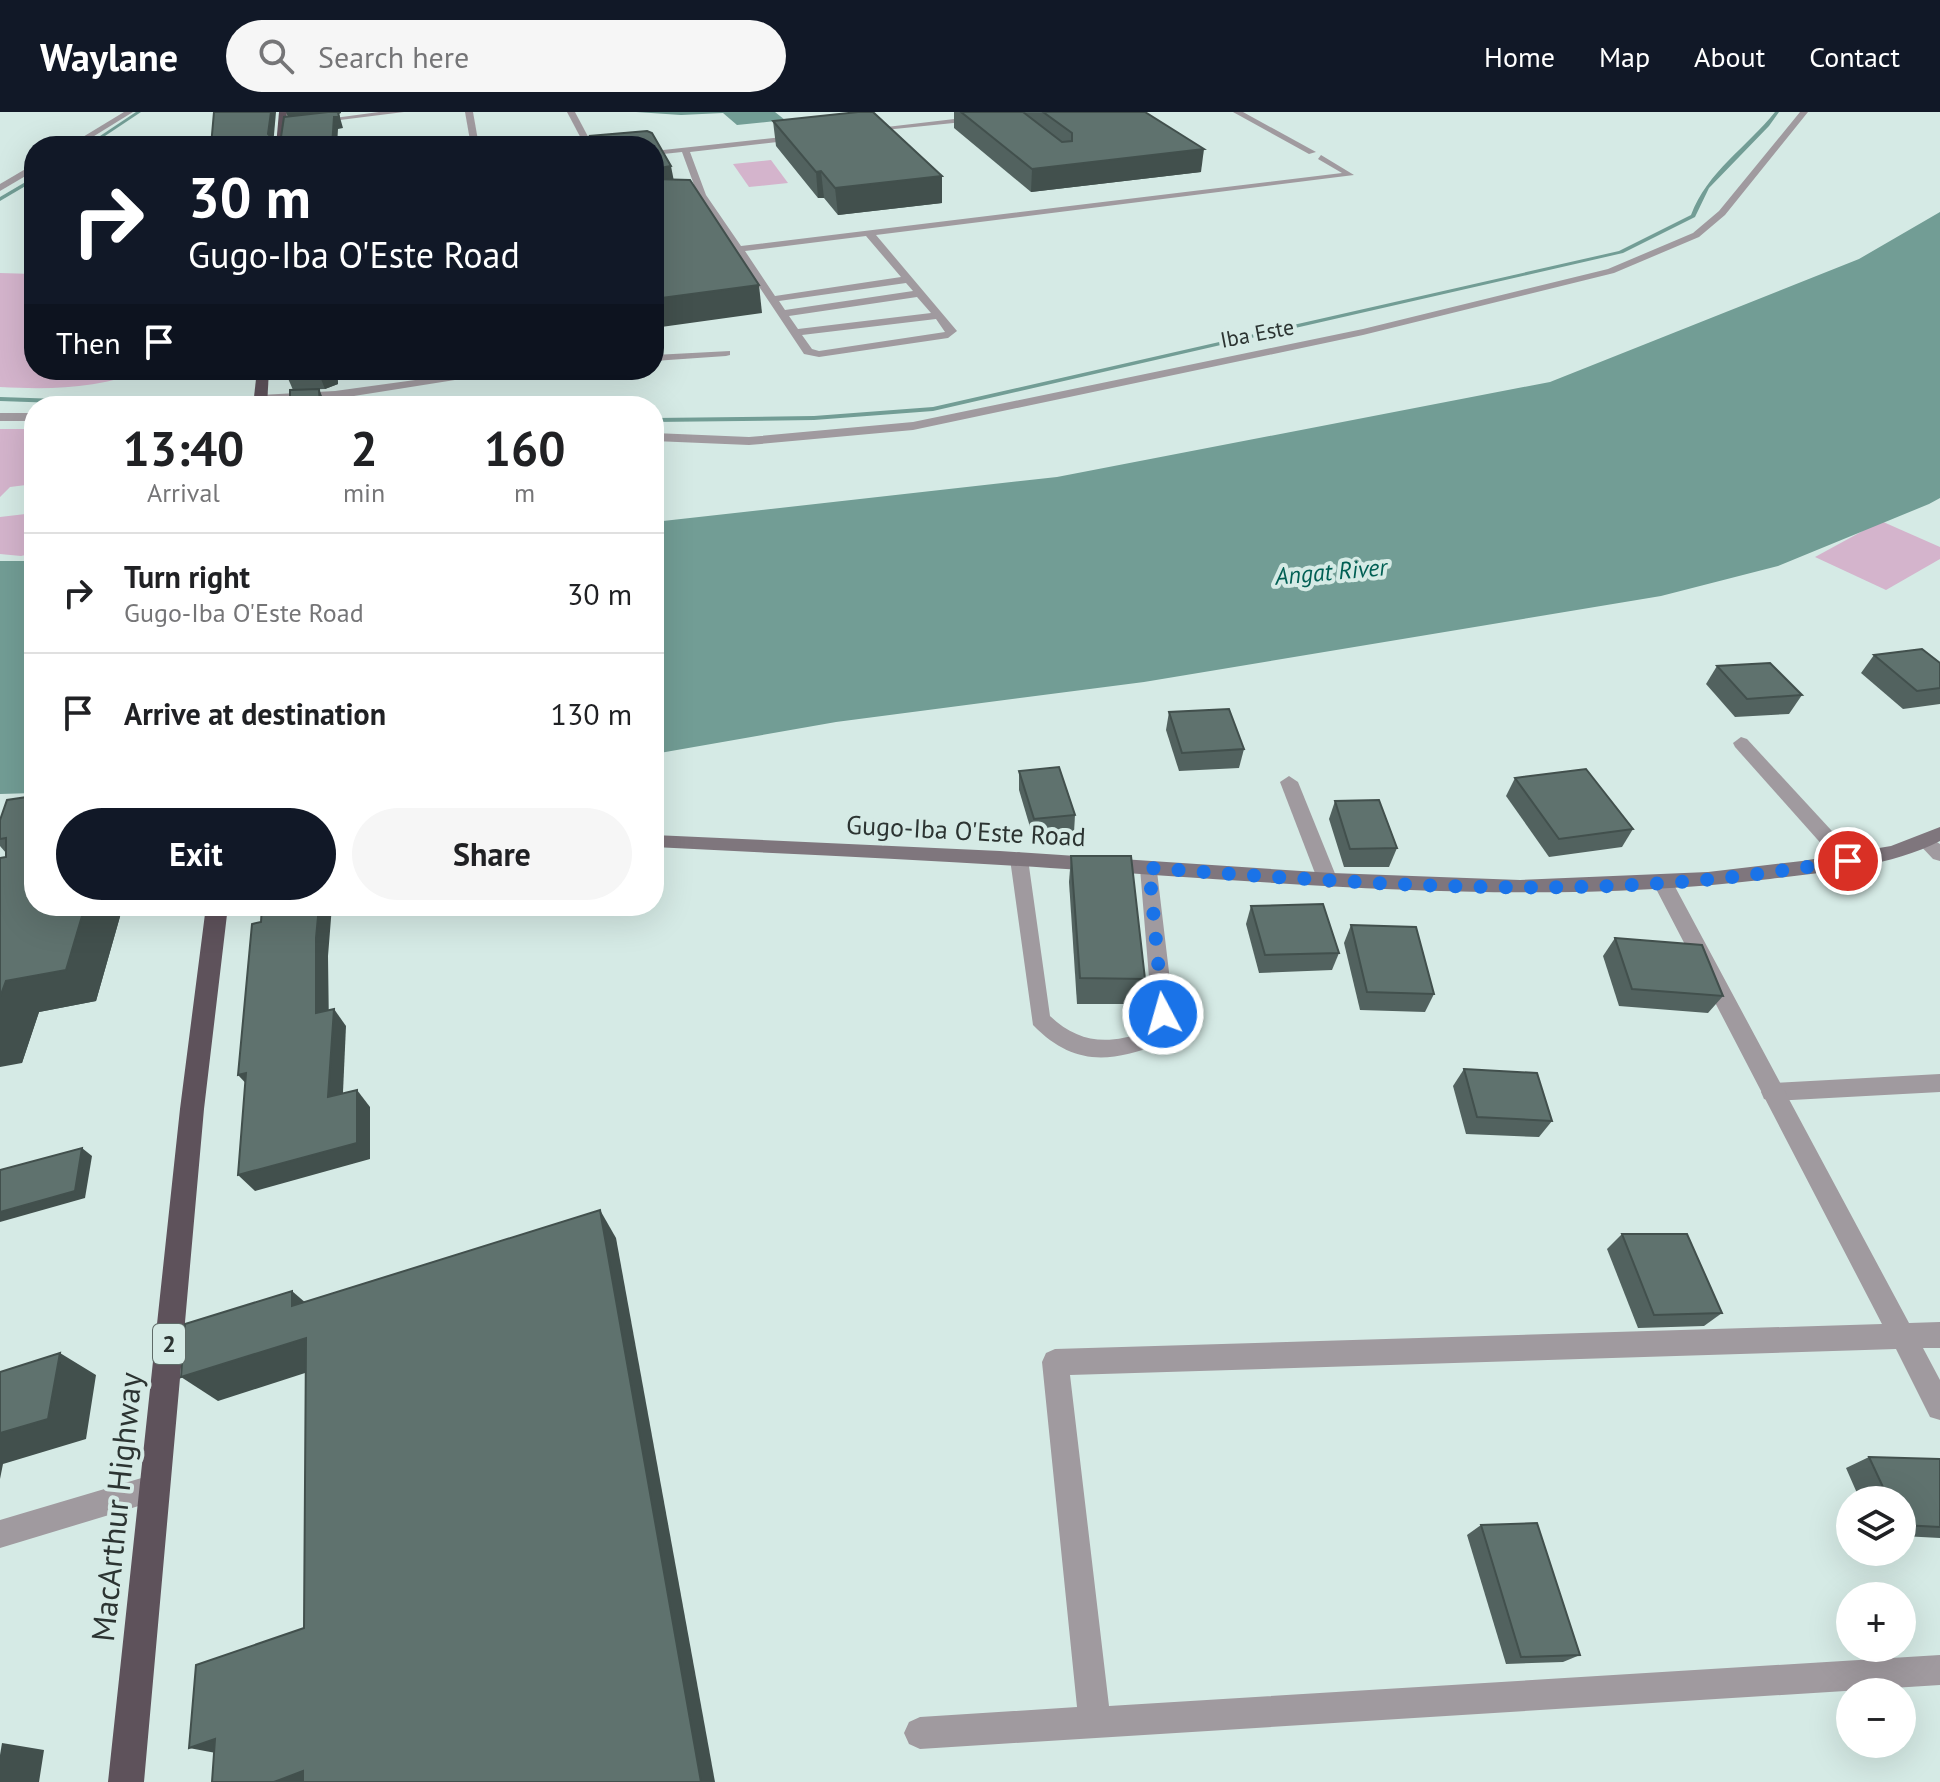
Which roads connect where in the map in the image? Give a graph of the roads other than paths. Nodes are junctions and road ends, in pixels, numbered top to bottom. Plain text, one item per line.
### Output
1 (129, 112) edge
2 (283, 112) edge
3 (400, 112) edge
4 (469, 112) edge
5 (571, 112) edge
6 (915, 112) edge
7 (1237, 112) edge
8 (1804, 112) edge
9 (994, 116) edge
10 (310, 121) edge
11 (295, 123) edge
12 (927, 123) junction
13 (281, 124) junction
14 (851, 131) edge
15 (89, 136) edge
16 (280, 136) edge
17 (473, 136) edge
18 (584, 136) edge
19 (806, 136) edge
20 (685, 149) junction
21 (664, 152) edge
22 (24, 173) edge
23 (0, 188) edge
24 (702, 195) junction
25 (664, 199) edge
26 (867, 231) junction
27 (738, 249) junction
28 (910, 279) junction
29 (921, 293) junction
30 (773, 299) junction
31 (785, 313) junction
32 (939, 315) junction
33 (796, 333) junction
34 (726, 353) dead end
35 (664, 357) edge
36 (442, 380) edge
37 (321, 396) edge
38 (0, 417) edge
39 (24, 417) edge
40 (664, 437) edge
41 (1741, 743) dead end
42 (1289, 782) dead end
43 (664, 841) edge
44 (1935, 843) edge
45 (1019, 859) junction
46 (1848, 861) junction
47 (1149, 868) junction
48 (1328, 881) junction
49 (1663, 883) junction
50 (216, 916) edge
51 (1940, 1083) edge
52 (1772, 1092) junction
53 (1940, 1335) edge
54 (1905, 1336) junction
55 (1940, 1407) edge
56 (155, 1488) junction
57 (0, 1534) edge
58 (1940, 1670) edge
59 (1095, 1724) junction
60 (920, 1733) dead end
61 (126, 1782) edge

1 - 15 street
2 - 13 highway
3 - 10 street
4 - 17 street
5 - 18 street
6 - 12 street
7 - 26 street
8 - 40 street, Iba Este
9 - 12 street
11 - 13 street
12 - 14 street
13 - 16 highway
19 - 20 street
20 - 21 street
20 - 24 street
22 - 23 street
24 - 25 street
24 - 27 street
26 - 27 street
26 - 28 street
27 - 30 street
28 - 29 street
28 - 30 street
29 - 31 street
29 - 32 street
30 - 31 street
31 - 33 street
32 - 33 street
32 - 33 street
34 - 35 street
36 - 37 street
38 - 39 street
41 - 46 street
42 - 48 street
43 - 45 main road, Gugo-Iba O'Este Road
44 - 46 main road, Gugo-Iba O'Este Road
45 - 47 main road, Gugo-Iba O'Este Road
45 - 47 street
46 - 49 main road, Gugo-Iba O'Este Road
47 - 48 main road, Gugo-Iba O'Este Road
48 - 49 main road, Gugo-Iba O'Este Road
49 - 52 street
50 - 56 highway, MacArthur Highway / 2
51 - 52 street
52 - 54 street
53 - 54 street
54 - 55 street
54 - 59 street
56 - 57 street
56 - 61 highway, MacArthur Highway / 2
58 - 59 street
59 - 60 street

